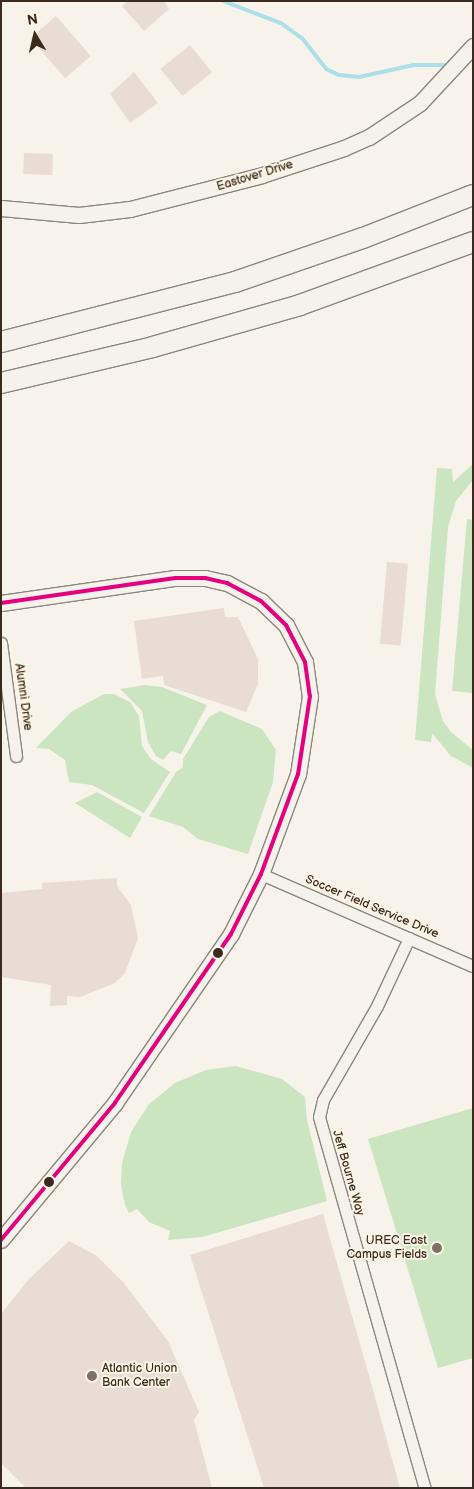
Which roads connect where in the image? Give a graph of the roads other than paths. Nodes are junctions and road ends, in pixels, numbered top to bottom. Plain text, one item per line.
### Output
1 (473, 46) edge
2 (473, 195) edge
3 (1, 208) edge
4 (473, 242) edge
5 (1, 342) edge
6 (1, 383) edge
7 (1, 604) edge
8 (1, 643) edge
9 (16, 756) dead end
10 (261, 874) junction
11 (409, 938) junction
12 (473, 966) edge
13 (1, 1240) edge
14 (425, 1488) edge

1 - 3 street, Eastover Drive
2 - 5 highway
4 - 6 highway
7 - 10 street
8 - 9 street, Alumni Drive
10 - 11 street, Soccer Field Service Drive
10 - 13 street
11 - 12 street, Soccer Field Service Drive
11 - 14 street, Jeff Bourne Way

